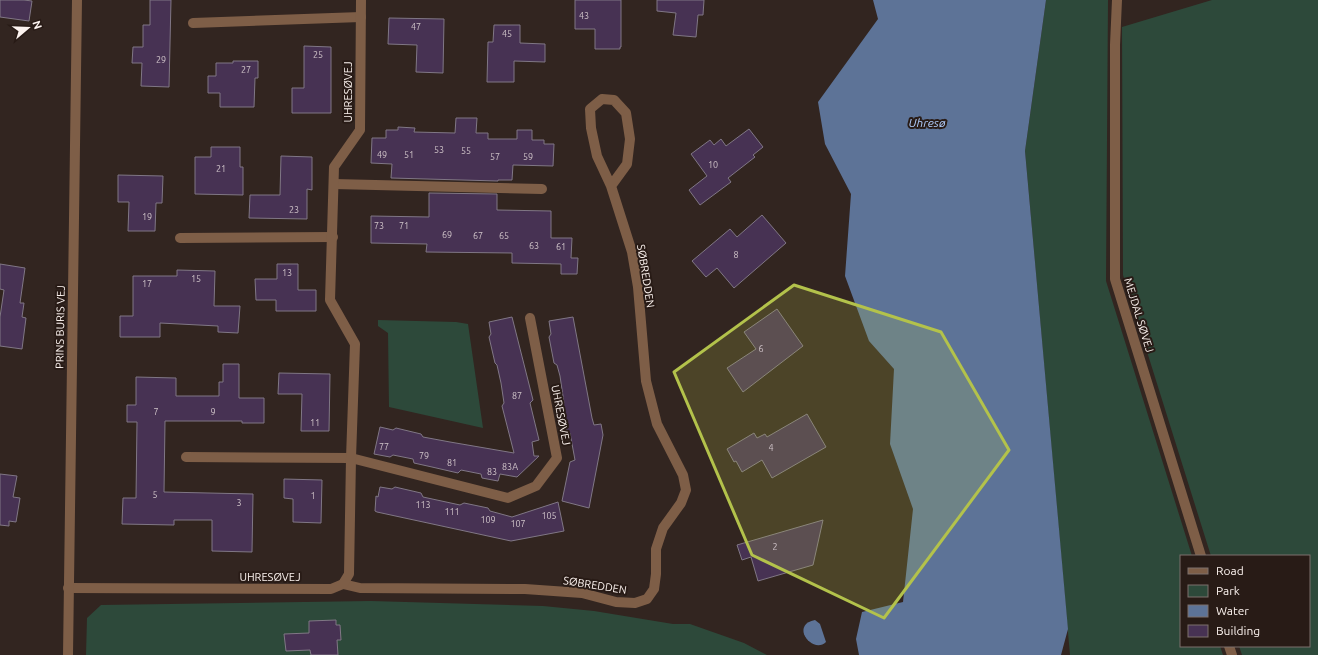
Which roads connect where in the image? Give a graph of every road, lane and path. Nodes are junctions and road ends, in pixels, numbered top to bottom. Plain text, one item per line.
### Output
1 (76, 0) edge
2 (361, 0) edge
3 (1116, 0) edge
4 (361, 17) junction
5 (193, 23) dead end
6 (334, 184) junction
7 (611, 186) junction
8 (542, 189) dead end
9 (333, 237) junction
10 (180, 238) dead end
11 (530, 318) dead end
12 (186, 457) dead end
13 (351, 458) junction
14 (1201, 555) edge
15 (342, 584) junction
16 (68, 588) junction
17 (68, 655) edge

1 - 16 street, PRINS BURIS VEJ
2 - 4 street, UHRESØVEJ
3 - 14 street, MEJDAL SØVEJ
4 - 5 street
4 - 6 street, UHRESØVEJ
6 - 8 street
6 - 9 street, UHRESØVEJ
7 - 7 street, SØBREDDEN
7 - 15 street, SØBREDDEN
9 - 10 street
9 - 13 street, UHRESØVEJ
11 - 13 street, UHRESØVEJ
12 - 13 street, UHRESØVEJ
13 - 15 street, UHRESØVEJ
15 - 16 street, UHRESØVEJ
16 - 17 street, PRINS BURIS VEJ

